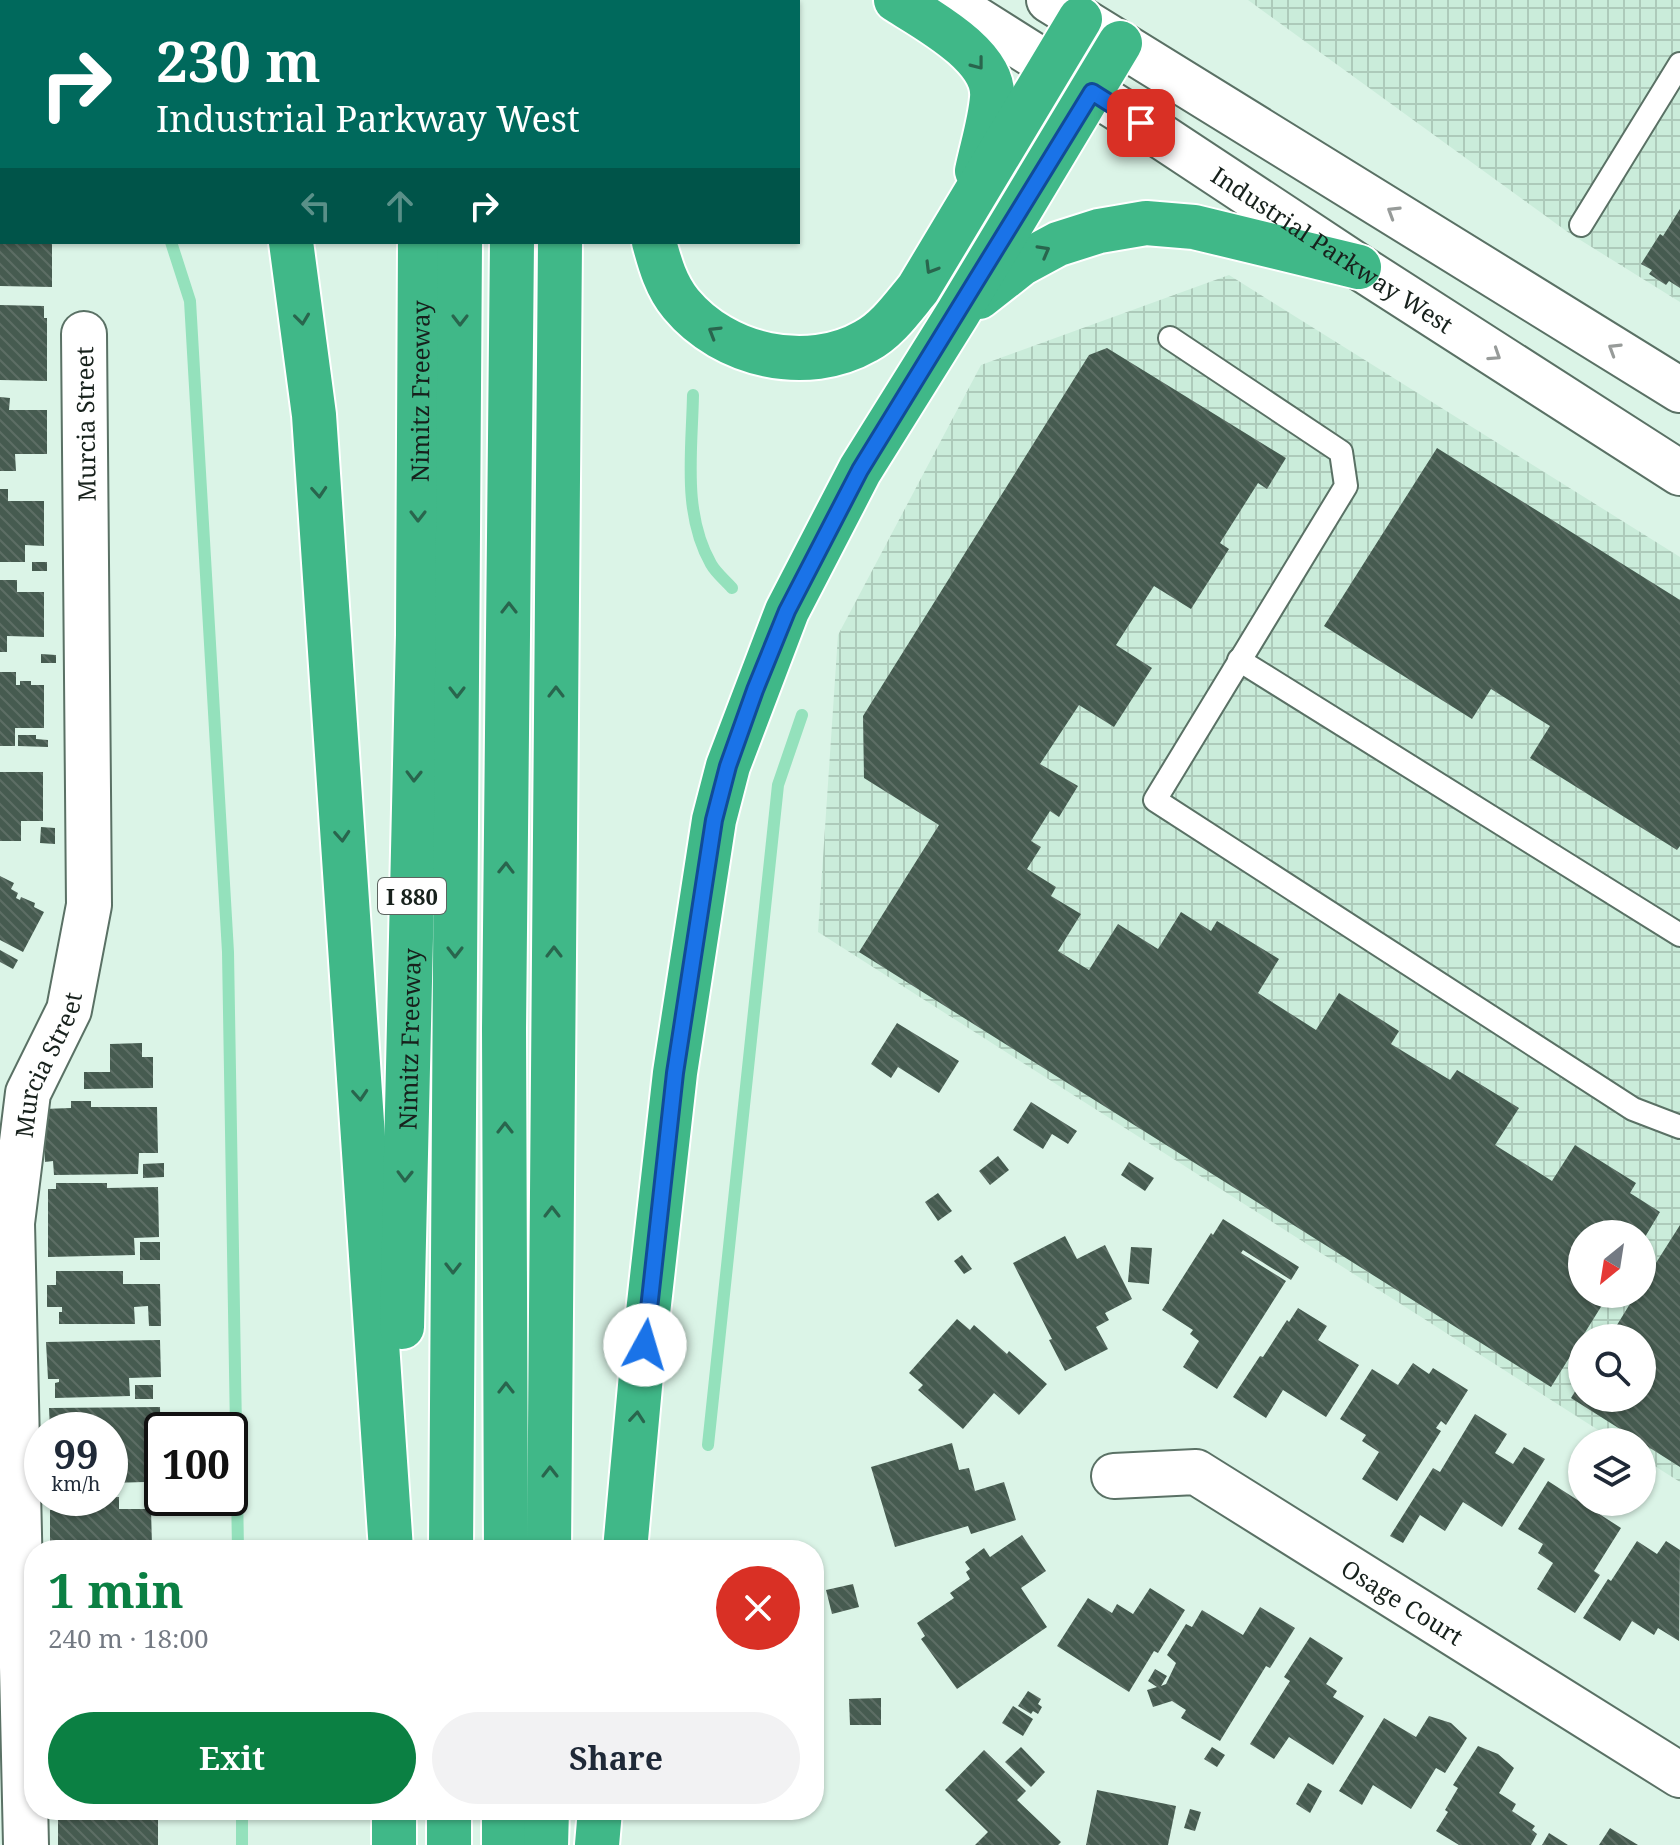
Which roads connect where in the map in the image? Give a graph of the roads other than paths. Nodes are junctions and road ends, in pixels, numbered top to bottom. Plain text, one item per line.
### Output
1 (896, 0) edge
2 (946, 0) edge
3 (1065, 10) edge
4 (1120, 43) junction
5 (1680, 64) edge
6 (1053, 67) junction
7 (1092, 92) junction
8 (971, 201) junction
9 (1581, 225) dead end
10 (291, 244) edge
11 (420, 244) edge
12 (460, 244) edge
13 (512, 244) edge
14 (560, 244) edge
15 (655, 244) edge
16 (1359, 267) junction
17 (958, 313) junction
18 (84, 334) dead end
19 (1170, 338) dead end
20 (1680, 390) edge
21 (1680, 473) edge
22 (1239, 660) junction
23 (1680, 935) edge
24 (1680, 1127) edge
25 (6, 1222) edge
26 (1114, 1476) dead end
27 (393, 1540) edge
28 (394, 1540) edge
29 (451, 1540) edge
30 (506, 1540) edge
31 (549, 1540) edge
32 (626, 1540) edge
33 (11, 1561) edge
34 (1680, 1775) edge
35 (24, 1807) edge
36 (25, 1820) edge
37 (394, 1820) edge
38 (449, 1820) edge
39 (504, 1820) edge
40 (547, 1820) edge
41 (599, 1820) edge
42 (26, 1845) edge
43 (394, 1845) edge
44 (449, 1845) edge
45 (504, 1845) edge
46 (546, 1845) edge
47 (597, 1845) edge

1 -> 8 highway
2 - 6 street, Industrial Parkway West
3 - 4 street
3 - 6 highway
4 - 7 highway
20 -> 4 street
5 - 9 lane
6 - 7 street, Industrial Parkway West
6 - 8 highway
7 - 16 street, Industrial Parkway West
7 - 17 highway
8 -> 15 highway
10 -> 27 highway
11 -> 28 highway, Nimitz Freeway / I 880
12 -> 29 highway, I 880
30 -> 13 highway
31 -> 14 highway
17 -> 16 highway
16 -> 21 street, Industrial Parkway West
32 -> 17 highway
18 - 25 street, Murcia Street
19 - 22 lane
22 - 23 lane
22 - 24 lane
25 - 33 street, Murcia Street
26 - 34 street, Osage Court
33 - 35 street, Murcia Street
36 - 42 street, Murcia Street
37 - 43 highway
38 - 44 highway
39 - 45 highway
40 - 46 highway
41 - 47 highway

